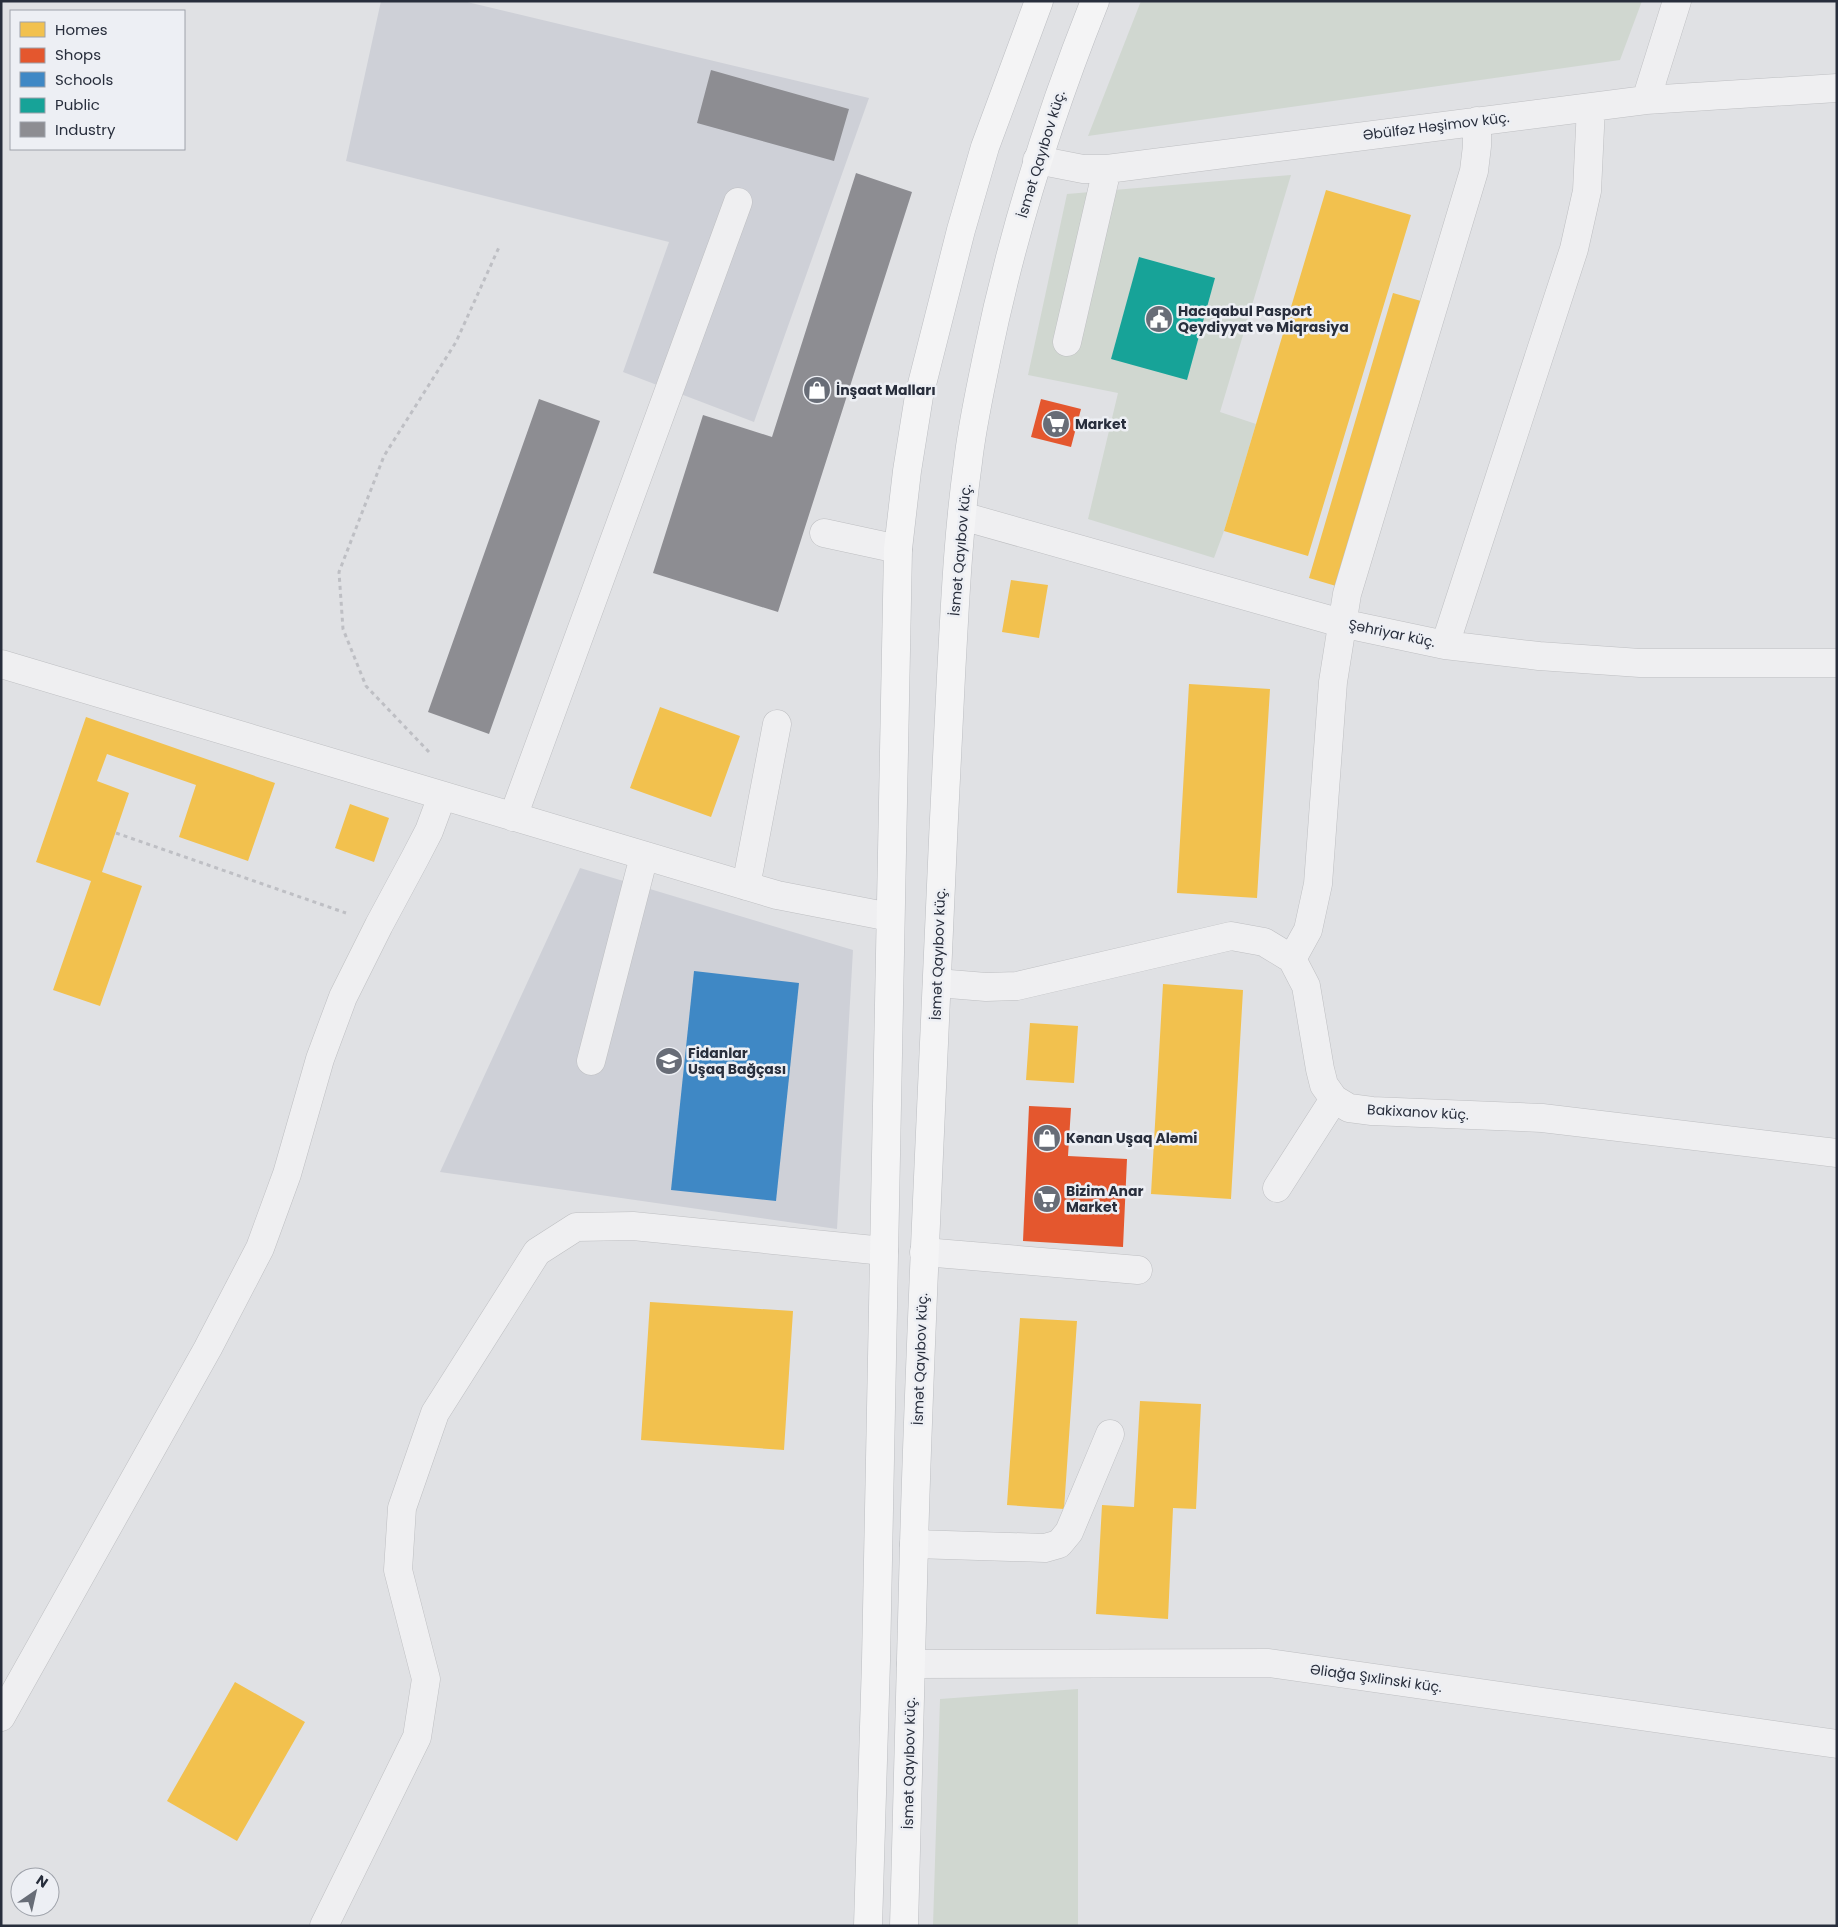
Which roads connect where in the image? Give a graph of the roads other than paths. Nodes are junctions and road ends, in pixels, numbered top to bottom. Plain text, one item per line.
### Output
1 (1039, 1) edge
2 (1095, 1) edge
3 (1677, 1) edge
4 (1837, 88) edge
5 (1646, 100) junction
6 (1591, 107) junction
7 (1477, 121) junction
8 (1037, 160) junction
9 (1107, 169) junction
10 (738, 202) dead end
11 (1067, 342) dead end
12 (962, 516) junction
13 (824, 533) dead end
14 (898, 550) junction
15 (1341, 623) junction
16 (1445, 644) junction
17 (1837, 663) edge
18 (1, 664) edge
19 (777, 724) dead end
20 (442, 796) junction
21 (513, 817) junction
22 (644, 856) junction
23 (746, 886) junction
24 (890, 917) junction
25 (1292, 958) junction
26 (937, 983) junction
27 (590, 1061) dead end
28 (1334, 1099) junction
29 (1837, 1154) edge
30 (1277, 1188) dead end
31 (884, 1251) junction
32 (924, 1252) junction
33 (1138, 1270) dead end
34 (1110, 1434) dead end
35 (914, 1544) junction
36 (911, 1664) junction
37 (1, 1717) edge
38 (1837, 1744) edge
39 (324, 1926) edge
40 (868, 1926) edge
41 (904, 1926) edge

1 - 14 main road
2 - 8 main road, İsmət Qayıbov küç.
3 - 5 street
4 - 5 street, Əbülfəz Həşimov küç.
5 - 6 street, Əbülfəz Həşimov küç.
6 - 7 street, Əbülfəz Həşimov küç.
6 - 16 street
7 - 9 street, Əbülfəz Həşimov küç.
7 - 15 street
8 - 9 street, Əbülfəz Həşimov küç.
8 - 12 main road, İsmət Qayıbov küç.
9 - 11 street
10 - 21 street
12 - 15 street, Şəhriyar küç.
12 - 26 main road, İsmət Qayıbov küç.
13 - 14 street
14 - 24 main road
15 - 16 street, Şəhriyar küç.
15 - 25 street
16 - 17 street, Şəhriyar küç.
18 - 20 street
19 - 23 street
20 - 21 street
20 - 37 street
21 - 22 street
22 - 23 street
22 - 27 street
23 - 24 street
24 - 31 main road
25 - 26 street
25 - 28 street
26 - 32 main road, İsmət Qayıbov küç.
28 - 29 street, Bakixanov küç.
28 - 30 street
31 - 39 street
31 - 40 main road
32 - 33 street
32 - 35 main road, İsmət Qayıbov küç.
34 - 35 street
35 - 36 main road, İsmət Qayıbov küç.
36 - 38 street, Əliağa Şıxlinski küç.
36 - 41 main road, İsmət Qayıbov küç.

